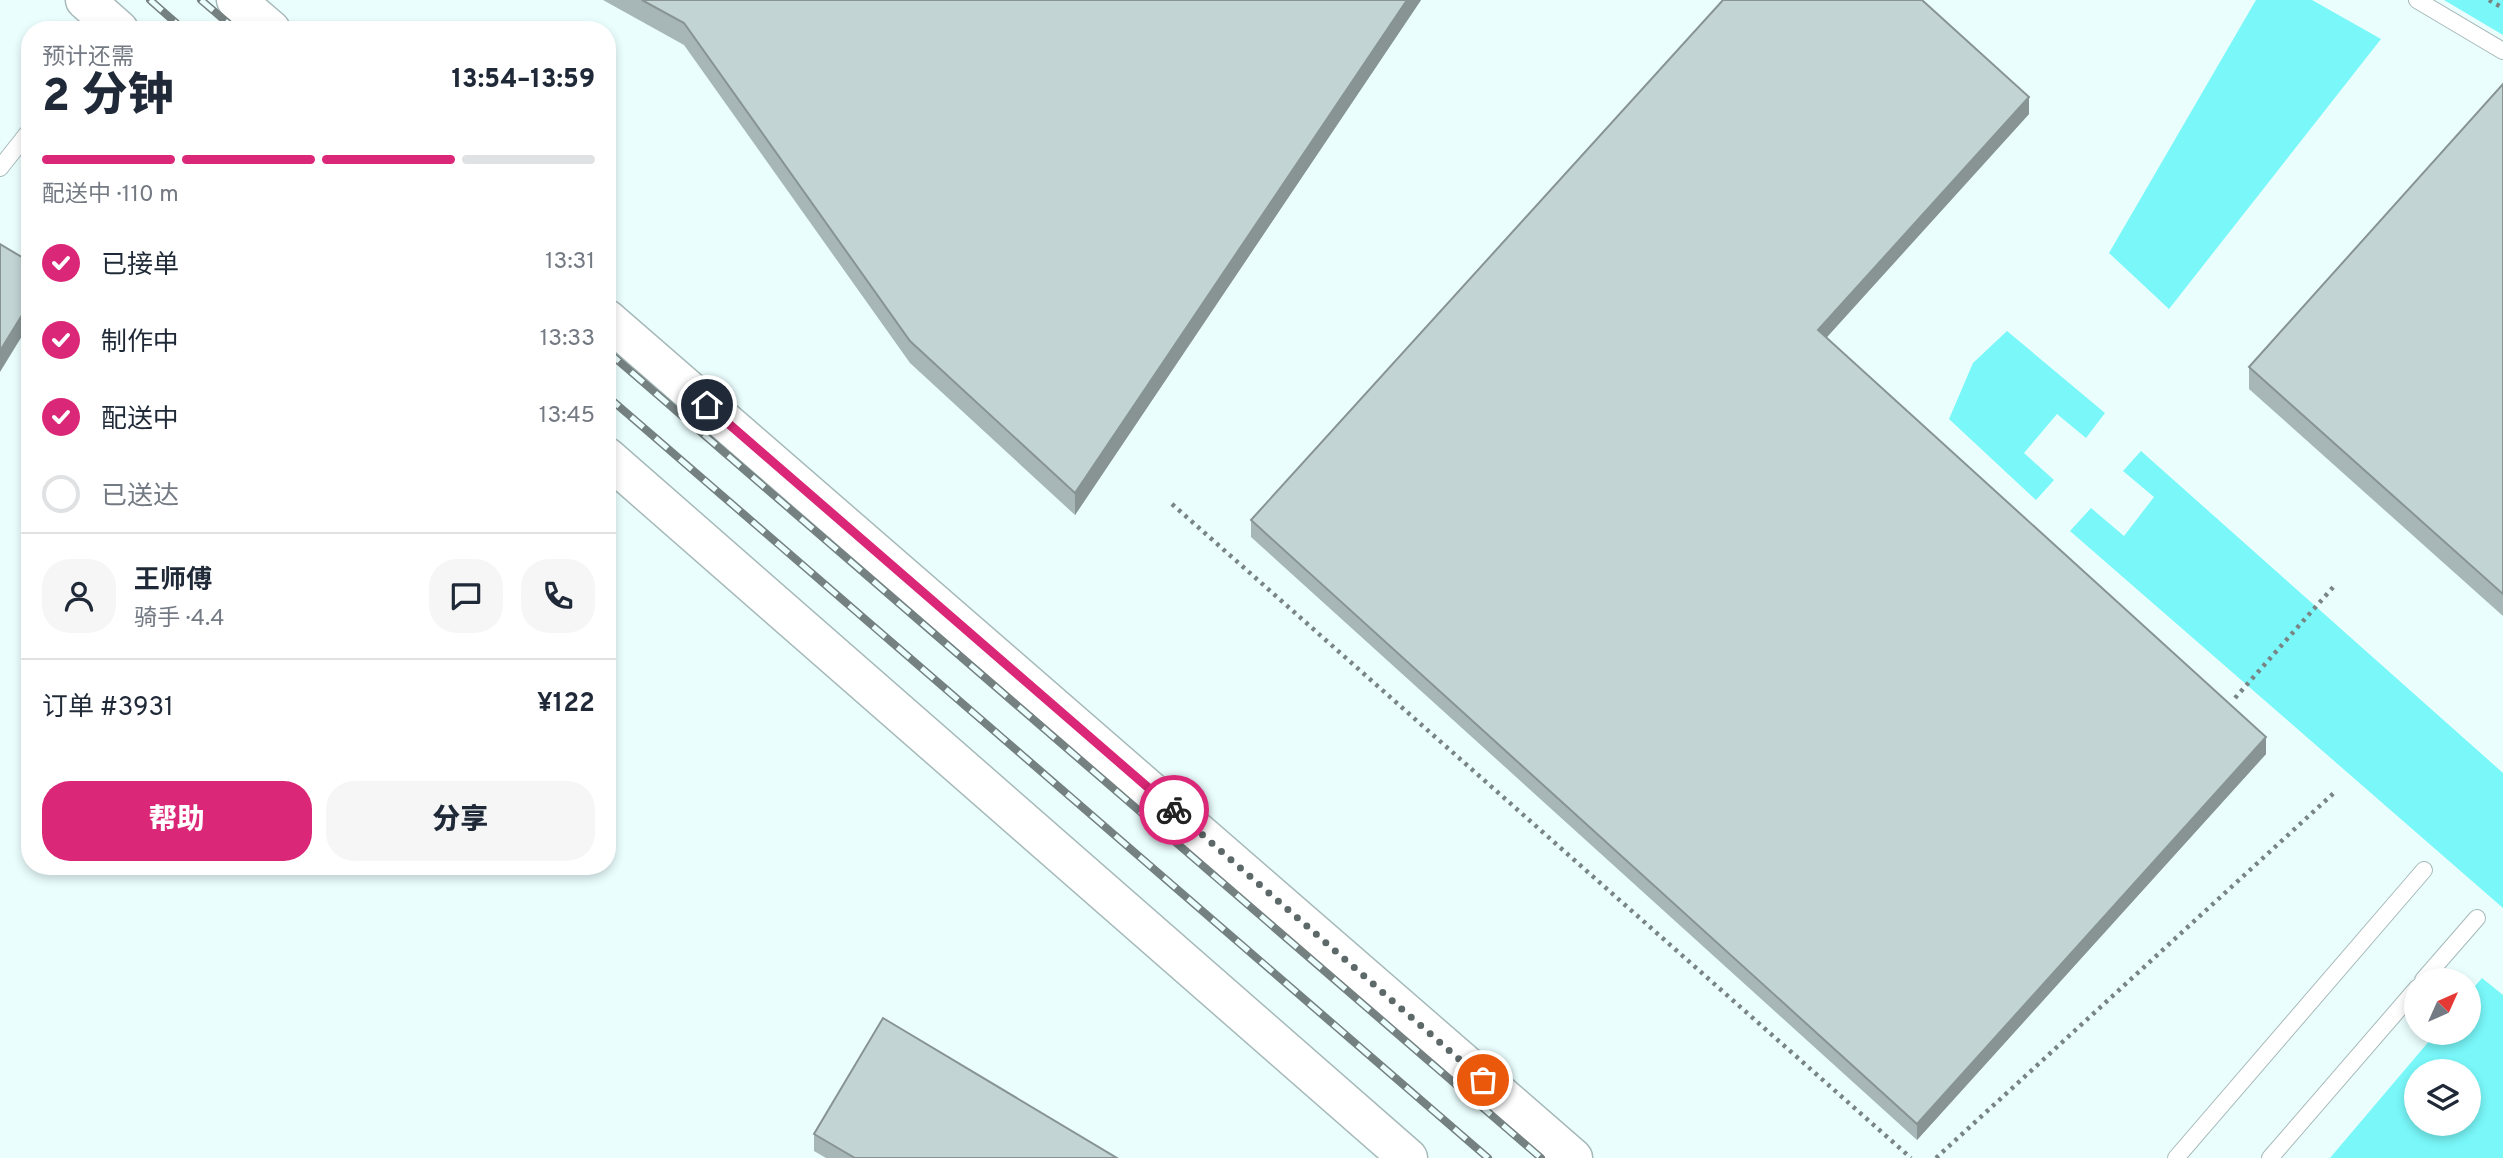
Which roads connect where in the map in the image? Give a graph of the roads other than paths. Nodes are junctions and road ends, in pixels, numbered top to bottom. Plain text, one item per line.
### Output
1 (236, 0) edge
2 (2417, 0) edge
3 (260, 21) edge
4 (2503, 51) edge
5 (21, 141) edge
6 (0, 168) edge
7 (616, 327) edge
8 (616, 465) edge
9 (2424, 870) dead end
10 (2477, 918) dead end
11 (2433, 968) edge
12 (2404, 1003) edge
13 (1408, 1158) edge
14 (1573, 1158) edge
15 (2176, 1158) edge
16 (2270, 1158) edge

1 - 3 main road
2 - 4 lane
5 - 6 lane
7 - 14 main road
8 - 13 main road
9 - 15 lane
10 - 11 lane
12 - 16 lane

